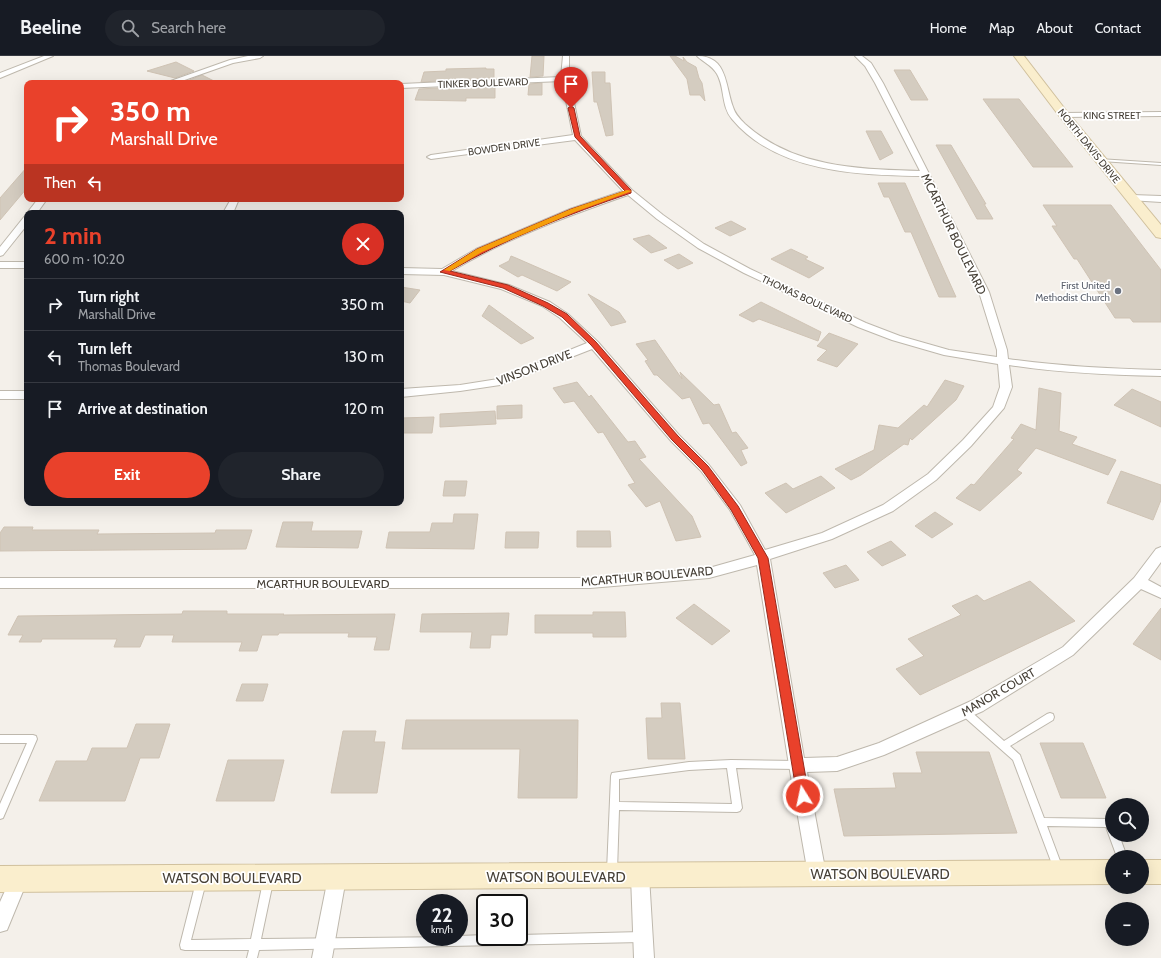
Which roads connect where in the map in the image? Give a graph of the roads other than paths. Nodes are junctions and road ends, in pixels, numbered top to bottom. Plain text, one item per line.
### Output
1 (50, 56) edge
2 (224, 56) edge
3 (260, 56) edge
4 (566, 56) edge
5 (700, 56) edge
6 (858, 56) edge
7 (1019, 56) edge
8 (232, 62) junction
9 (0, 76) edge
10 (178, 80) edge
11 (565, 80) junction
12 (404, 86) edge
13 (1161, 114) edge
14 (1064, 115) junction
15 (577, 137) junction
16 (431, 158) dead end
17 (1101, 160) junction
18 (1161, 164) edge
19 (925, 174) junction
20 (629, 192) junction
21 (1132, 198) junction
22 (1161, 199) edge
23 (41, 202) edge
24 (34, 210) edge
25 (24, 223) edge
26 (1161, 234) edge
27 (0, 253) edge
28 (0, 265) edge
29 (24, 265) edge
30 (404, 271) edge
31 (444, 272) junction
32 (594, 344) junction
33 (1004, 362) junction
34 (1161, 373) edge
35 (404, 393) edge
36 (0, 395) edge
37 (24, 395) edge
38 (1161, 552) edge
39 (763, 558) junction
40 (1140, 582) junction
41 (0, 583) edge
42 (1161, 593) edge
43 (965, 712) junction
44 (1050, 717) dead end
45 (0, 739) edge
46 (1002, 746) junction
47 (731, 764) junction
48 (797, 765) junction
49 (614, 806) junction
50 (0, 814) edge
51 (1041, 822) junction
52 (1105, 823) edge
53 (1105, 872) edge
54 (1149, 872) edge
55 (1161, 872) edge
56 (1060, 873) junction
57 (817, 874) junction
58 (612, 876) junction
59 (640, 876) junction
60 (202, 878) junction
61 (269, 878) junction
62 (337, 878) junction
63 (10, 879) edge
64 (0, 923) edge
65 (643, 937) junction
66 (255, 945) junction
67 (324, 951) edge
68 (252, 958) edge
69 (644, 958) edge

1 - 9 street
2 - 8 street
3 - 8 street
4 - 11 street
5 - 19 street
6 - 19 street, MCARTHUR BOULEVARD
7 - 14 main road, NORTH DAVIS DRIVE
8 - 10 street
11 - 12 street, TINKER BOULEVARD
11 - 15 street
13 - 14 street, KING STREET
14 - 17 main road, NORTH DAVIS DRIVE
15 - 16 street, BOWDEN DRIVE
15 - 20 street, THOMAS BOULEVARD
17 - 18 lane
17 - 21 main road, NORTH DAVIS DRIVE
19 - 33 street, MCARTHUR BOULEVARD
20 - 31 street
20 - 33 street, THOMAS BOULEVARD
21 - 22 street
21 - 26 main road, NORTH DAVIS DRIVE
23 - 24 street
25 - 27 street
28 - 29 street
30 - 31 street
31 - 32 street
32 - 35 street, VINSON DRIVE
32 - 39 street
33 - 34 street, THOMAS BOULEVARD
33 - 39 street, MCARTHUR BOULEVARD
36 - 37 street
38 - 40 street, MANOR COURT
39 - 41 street, MCARTHUR BOULEVARD
39 - 48 street
40 - 42 street
40 - 43 street, MANOR COURT
43 - 46 lane
43 - 48 street, MANOR COURT
44 - 46 lane
45 - 50 lane
46 - 51 lane
47 - 48 lane
47 - 49 lane
47 - 49 lane
48 - 57 street
49 - 58 lane
51 - 52 lane
51 - 56 lane
53 - 56 main road, WATSON BOULEVARD
54 - 55 main road
56 - 57 main road, WATSON BOULEVARD
57 - 59 main road, WATSON BOULEVARD
58 - 59 main road, WATSON BOULEVARD
58 - 62 main road, WATSON BOULEVARD
59 - 65 street
60 - 61 main road, WATSON BOULEVARD
60 - 63 main road, WATSON BOULEVARD
60 - 66 lane
61 - 62 main road, WATSON BOULEVARD
61 - 66 lane
62 - 67 street
63 - 64 street
65 - 67 lane
65 - 69 street
66 - 67 lane
66 - 68 lane

